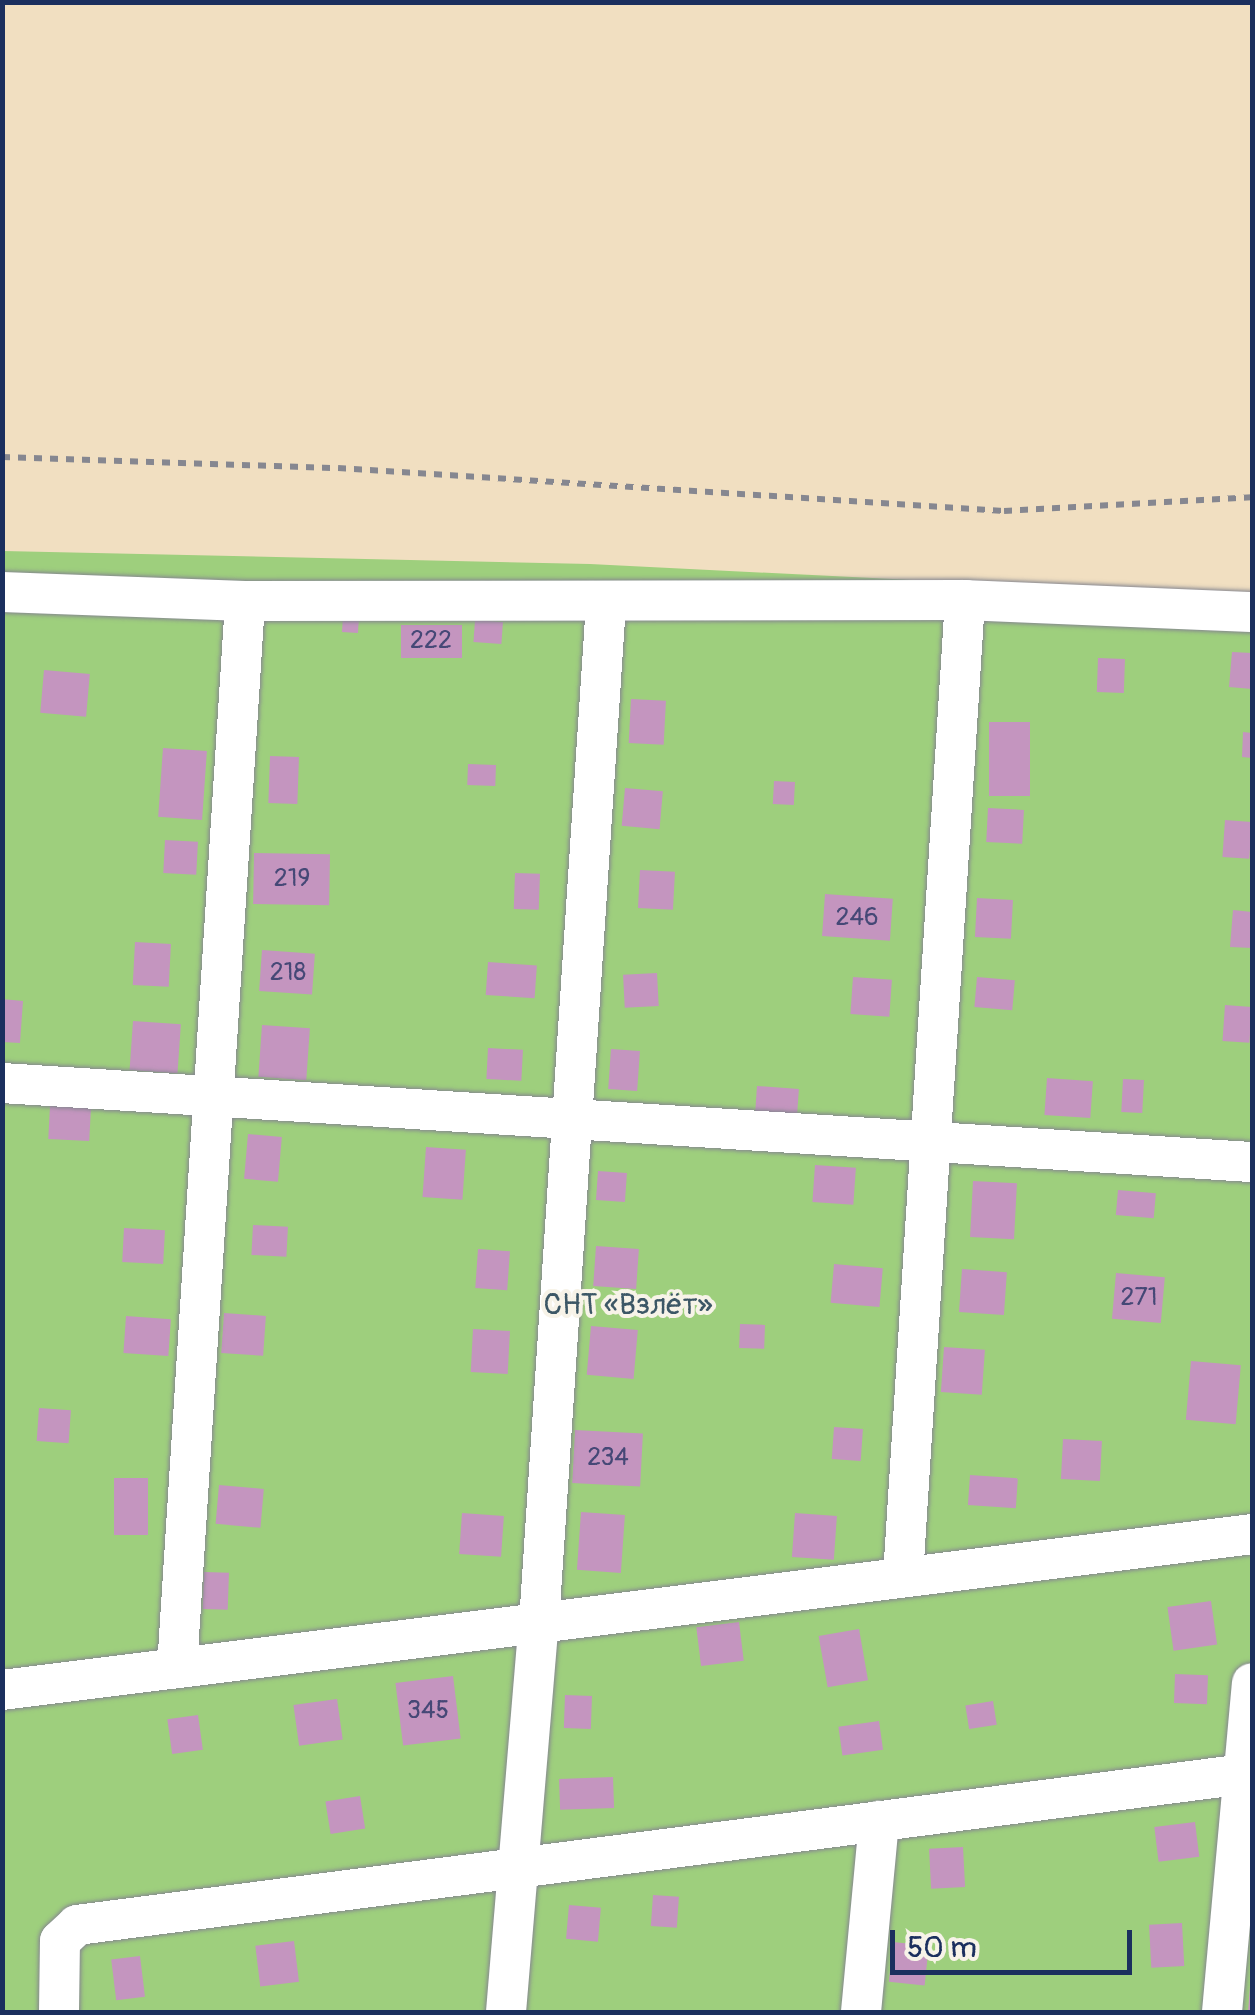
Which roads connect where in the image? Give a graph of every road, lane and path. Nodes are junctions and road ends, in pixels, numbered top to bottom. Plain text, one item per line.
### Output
1 (2, 456) edge
2 (1252, 496) edge
3 (2, 592) edge
4 (964, 600) junction
5 (245, 601) junction
6 (606, 604) junction
7 (1252, 612) edge
8 (2, 1083) edge
9 (213, 1096) junction
10 (574, 1119) junction
11 (932, 1142) junction
12 (1252, 1162) edge
13 (1252, 1534) edge
14 (902, 1577) junction
15 (539, 1623) junction
16 (177, 1668) junction
17 (1252, 1683) edge
18 (2, 1690) edge
19 (1248, 1774) edge
20 (879, 1821) junction
21 (519, 1867) junction
22 (59, 2012) edge
23 (506, 2012) edge
24 (861, 2012) edge
25 (1222, 2012) edge

1 - 2 path
3 - 5 street
4 - 6 street
4 - 7 street
4 - 11 street
5 - 6 street
5 - 9 street
6 - 10 street
8 - 9 street
9 - 10 street
9 - 16 street
10 - 11 street
10 - 15 street
11 - 12 street
11 - 14 street
13 - 14 street
14 - 15 street
15 - 16 street
15 - 21 street
16 - 18 street
17 - 19 street
19 - 20 street
19 - 25 street
20 - 21 street
20 - 24 street
21 - 22 street
21 - 23 street

